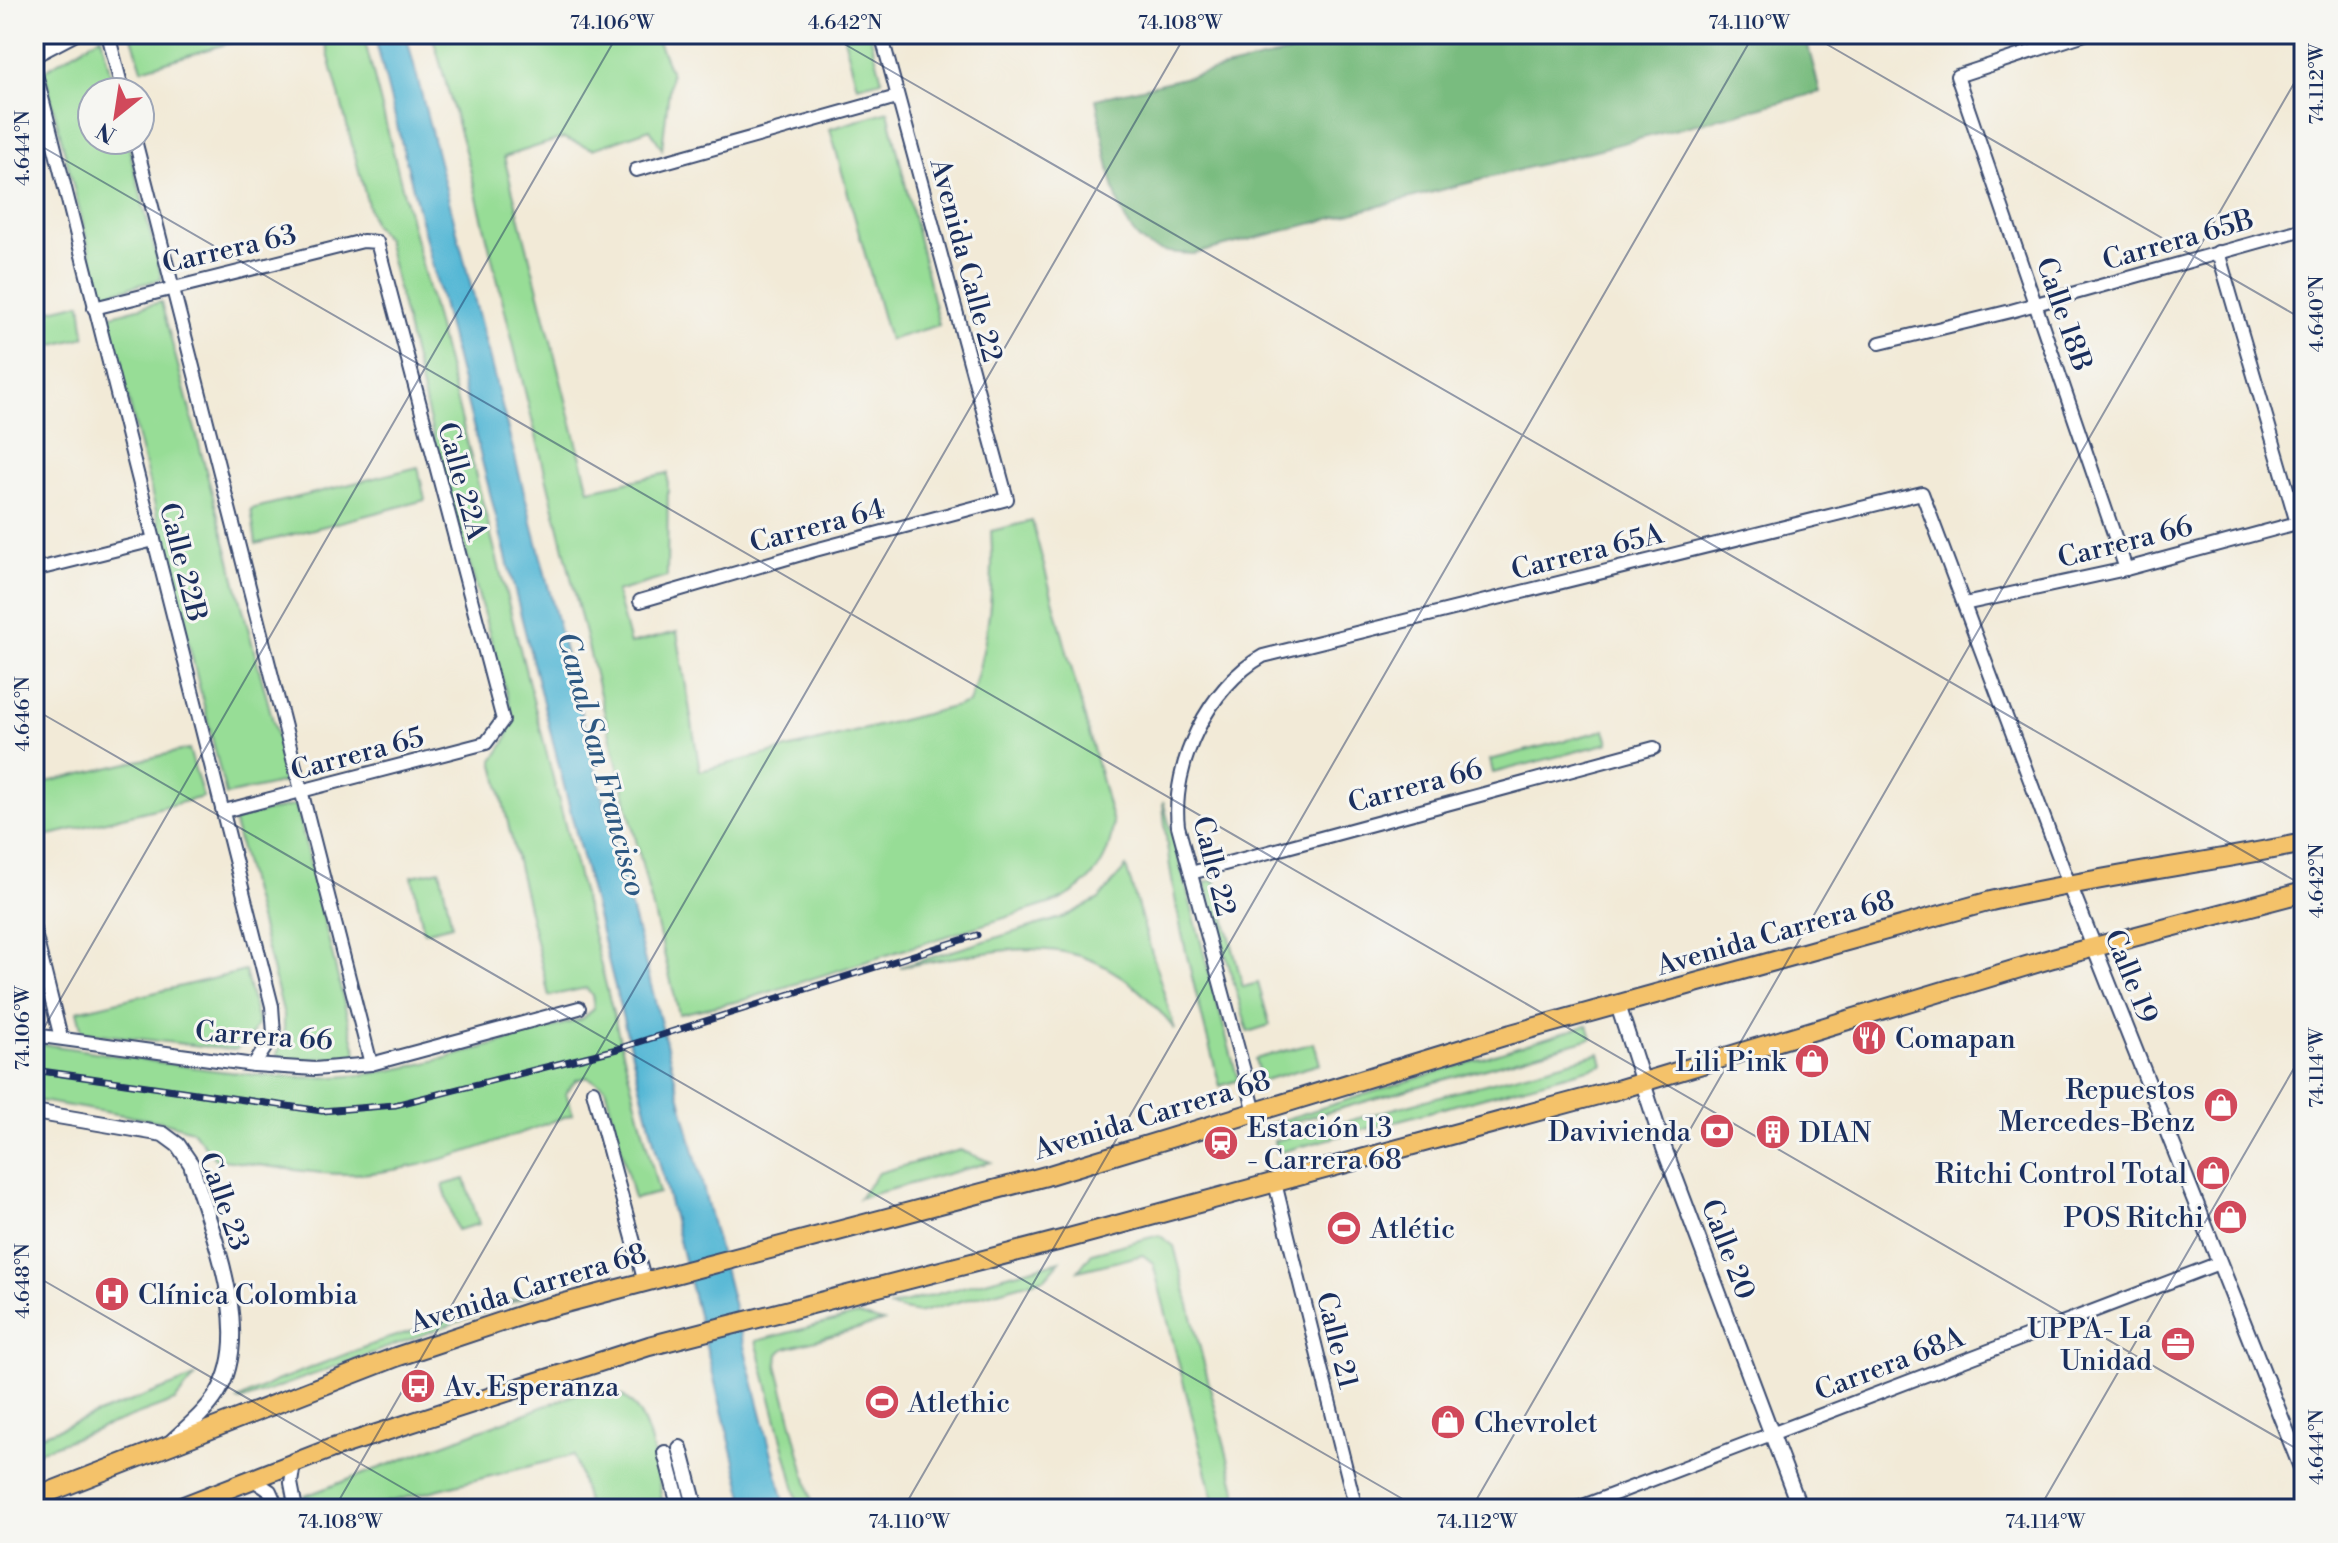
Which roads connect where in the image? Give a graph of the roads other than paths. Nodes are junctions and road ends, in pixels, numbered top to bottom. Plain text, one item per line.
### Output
1 (74, 34) edge
2 (108, 34) edge
3 (881, 34) edge
4 (2085, 34) edge
5 (34, 55) edge
6 (34, 66) edge
7 (119, 76) edge
8 (897, 97) junction
9 (139, 156) edge
10 (636, 170) dead end
11 (2304, 229) edge
12 (377, 242) joint
13 (2218, 252) junction
14 (171, 286) junction
15 (2037, 304) junction
16 (94, 308) junction
17 (1880, 343) dead end
18 (1922, 493) joint
19 (1007, 499) joint
20 (154, 540) junction
21 (2126, 569) junction
22 (34, 570) edge
23 (640, 601) dead end
24 (1964, 604) junction
25 (1263, 656) joint
26 (498, 732) joint
27 (1654, 748) dead end
28 (301, 793) junction
29 (224, 811) junction
30 (2304, 843) edge
31 (1191, 873) junction
32 (2069, 884) junction
33 (2304, 892) edge
34 (34, 929) edge
35 (2093, 949) junction
36 (1618, 1005) junction
37 (579, 1008) dead end
38 (34, 1035) edge
39 (61, 1038) junction
40 (371, 1064) junction
41 (254, 1065) junction
42 (1643, 1083) junction
43 (593, 1091) dead end
44 (34, 1112) edge
45 (1255, 1112) junction
46 (1275, 1183) junction
47 (2219, 1263) junction
48 (644, 1279) junction
49 (1771, 1434) junction
50 (170, 1443) junction
51 (680, 1448) dead end
52 (665, 1453) dead end
53 (294, 1463) junction
54 (2304, 1475) edge
55 (252, 1479) junction
56 (38, 1494) edge
57 (176, 1509) edge
58 (278, 1509) edge
59 (296, 1509) edge
60 (680, 1509) edge
61 (696, 1509) edge
62 (1356, 1509) edge
63 (1575, 1509) edge
64 (1800, 1509) edge

1 - 5 street
2 - 7 street
3 - 8 street, Avenida Calle 22
4 - 15 street, Calle 18B
6 - 16 street, Calle 22B
8 - 10 street
8 - 19 street, Avenida Calle 22
9 - 14 street, Calle 22B
11 - 13 street, Carrera 65B
12 - 14 street, Carrera 63
12 - 26 street, Calle 22A
13 - 15 street, Carrera 65B
13 - 21 street, Carrera 66
14 - 16 street, Carrera 63
14 - 28 street, Calle 22B
15 - 17 street, Carrera 65B
15 - 21 street, Calle 18B
16 - 20 street, Calle 22B
18 - 24 street, Calle 19
18 - 25 street, Carrera 65A
19 - 23 street, Carrera 64
20 - 22 street
20 - 29 street, Calle 22B
21 - 24 street, Carrera 66
24 - 32 street, Calle 19
25 - 31 street, Calle 22
26 - 28 street, Carrera 65
27 - 31 street, Carrera 66
28 - 29 street, Carrera 65
28 - 40 street, Calle 22B
29 - 41 street, Calle 22B
30 - 32 main road, Avenida Carrera 68
31 - 45 street, Calle 22
32 - 35 street, Calle 19
32 - 36 main road, Avenida Carrera 68
33 - 35 main road
34 - 39 street
35 - 42 main road
35 - 47 street, Calle 19
36 - 42 street, Calle 20
36 - 45 main road, Avenida Carrera 68
37 - 40 street, Carrera 66
38 - 39 street, Carrera 66
39 - 41 street, Carrera 66
40 - 41 street, Carrera 66
42 - 46 main road
42 - 49 street, Calle 20
43 - 48 street
44 - 50 street, Calle 23
45 - 48 main road, Avenida Carrera 68
46 - 53 main road
46 - 62 street, Calle 21
47 - 49 street, Carrera 68A
47 - 54 street, Calle 19
48 - 50 main road, Avenida Carrera 68
49 - 63 street, Carrera 68A
49 - 64 street, Calle 20
50 - 56 main road, Avenida Carrera 68
51 - 61 street
52 - 60 street
53 - 55 main road
53 - 59 street
55 - 57 main road
55 - 58 street

